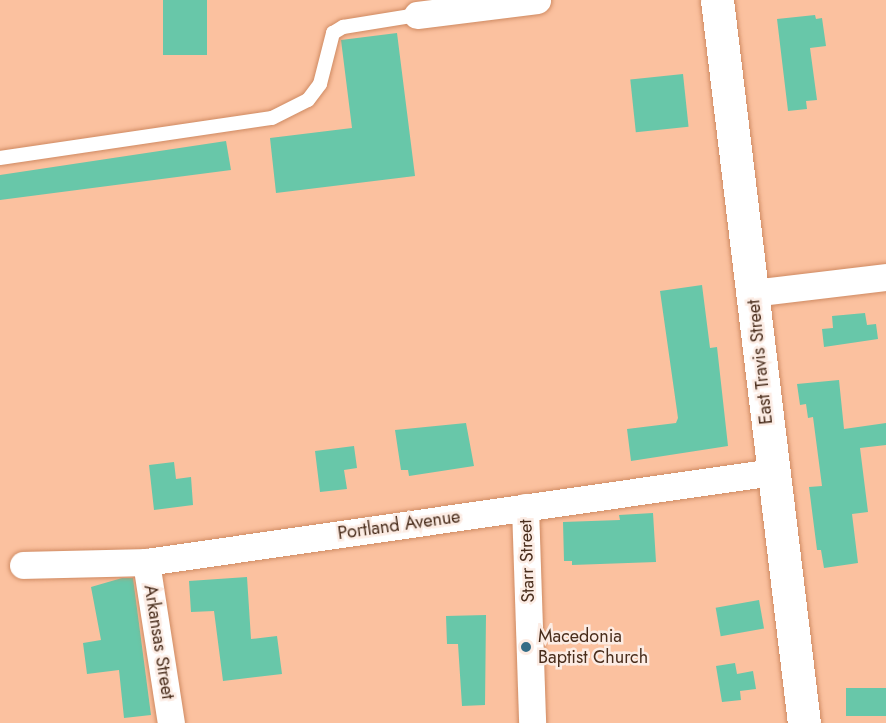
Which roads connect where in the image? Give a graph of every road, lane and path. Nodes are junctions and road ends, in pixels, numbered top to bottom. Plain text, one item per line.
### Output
1 (537, 0) edge
2 (717, 0) edge
3 (417, 15) joint
4 (0, 158) edge
5 (886, 277) edge
6 (753, 293) junction
7 (772, 472) junction
8 (525, 507) junction
9 (146, 562) junction
10 (24, 565) dead end
11 (171, 723) edge
12 (532, 723) edge
13 (804, 723) edge

1 - 3 street
2 - 6 street, East Travis Street
3 - 4 lane
5 - 6 street
6 - 7 street, East Travis Street
7 - 8 street, Portland Avenue
7 - 13 street, East Travis Street
8 - 9 street, Portland Avenue
8 - 12 street, Starr Street
9 - 10 street, Portland Avenue
9 - 11 street, Arkansas Street

